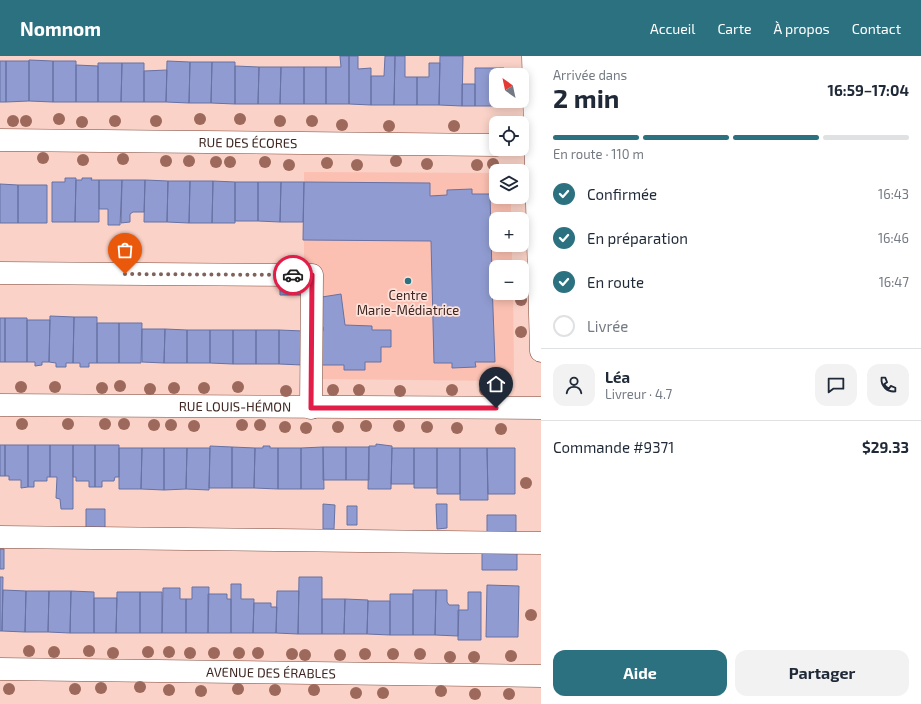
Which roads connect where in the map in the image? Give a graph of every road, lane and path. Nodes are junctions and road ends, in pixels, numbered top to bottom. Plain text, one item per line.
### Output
1 (533, 56) edge
2 (0, 140) edge
3 (489, 145) edge
4 (533, 145) edge
5 (0, 273) edge
6 (540, 278) edge
7 (541, 350) edge
8 (0, 405) edge
9 (311, 408) junction
10 (541, 408) edge
11 (0, 537) edge
12 (541, 543) edge
13 (0, 669) edge
14 (541, 676) edge

1 - 4 street
2 - 3 street, RUE DES ÉCORES
4 - 6 street
5 - 9 street
6 - 7 street
8 - 9 street, RUE LOUIS-HÉMON
9 - 10 street, RUE LOUIS-HÉMON
11 - 12 street
13 - 14 street, AVENUE DES ÉRABLES

